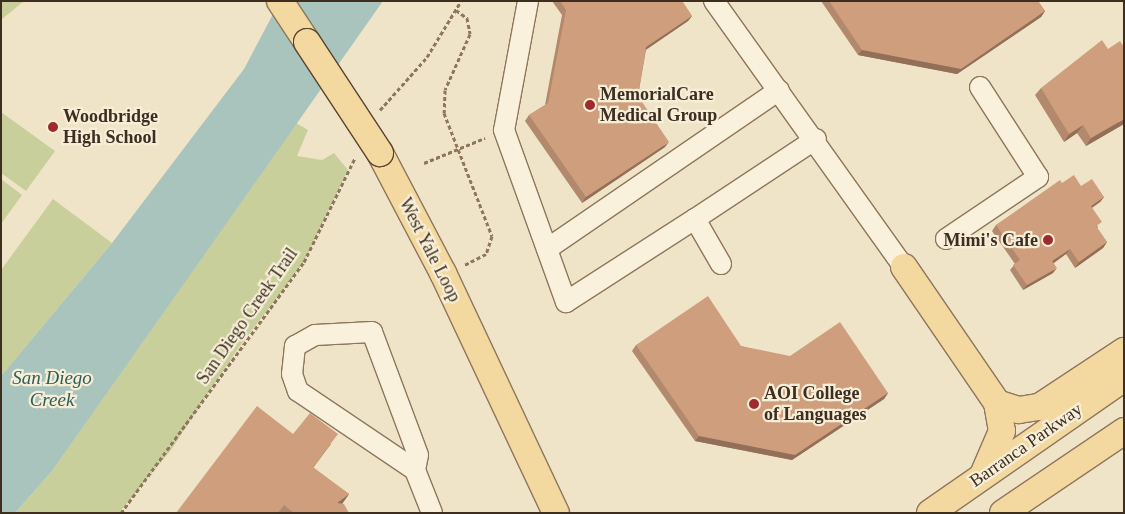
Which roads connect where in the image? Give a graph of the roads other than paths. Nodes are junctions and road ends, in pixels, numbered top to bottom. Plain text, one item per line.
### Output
1 (280, 1) edge
2 (528, 1) edge
3 (714, 1) edge
4 (980, 87) dead end
5 (779, 90) junction
6 (816, 139) junction
7 (695, 219) junction
8 (946, 239) dead end
9 (547, 249) junction
10 (721, 264) dead end
11 (904, 267) joint
12 (1124, 351) edge
13 (1124, 378) edge
14 (997, 403) junction
15 (1124, 431) edge
16 (415, 470) junction
17 (983, 475) junction
18 (554, 512) edge
19 (432, 513) edge
20 (930, 513) edge
21 (1003, 513) edge

1 - 18 main road, West Yale Loop, bridge
2 - 9 lane
3 - 5 lane
4 - 8 lane
5 - 6 lane
5 - 9 lane
6 - 7 lane
6 - 11 lane
7 - 9 lane
7 - 10 lane
11 - 14 main road
12 - 14 main road
13 - 17 main road, Barranca Parkway
14 - 17 main road
15 - 21 main road
16 - 16 lane
16 - 19 lane
17 - 20 main road, Barranca Parkway

